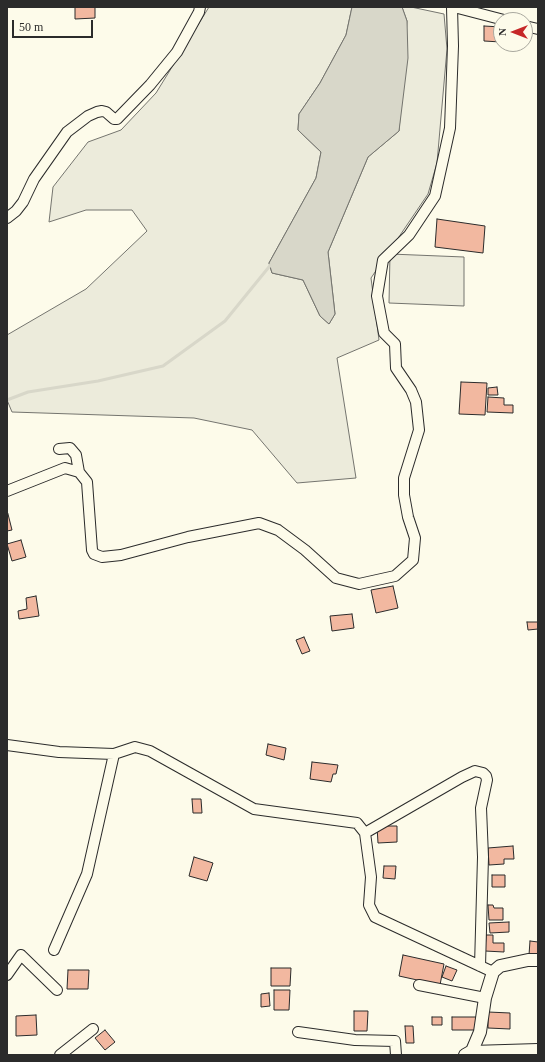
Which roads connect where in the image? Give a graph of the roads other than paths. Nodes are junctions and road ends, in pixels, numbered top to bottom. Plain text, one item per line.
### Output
1 (200, 7) edge
2 (453, 7) edge
3 (493, 17) edge
4 (7, 218) edge
5 (58, 449) dead end
6 (80, 472) junction
7 (7, 491) edge
8 (7, 745) edge
9 (114, 754) junction
10 (365, 833) junction
11 (54, 950) dead end
12 (538, 960) edge
13 (480, 966) junction
14 (493, 972) junction
15 (7, 975) edge
16 (419, 984) dead end
17 (57, 990) dead end
18 (485, 998) junction
19 (93, 1029) dead end
20 (298, 1032) dead end
21 (538, 1049) edge
22 (469, 1053) edge
23 (60, 1055) edge
24 (396, 1055) edge

1 - 4 street
2 - 3 street
2 - 6 street
5 - 6 street
6 - 7 street
8 - 9 street
9 - 10 street
9 - 11 street
10 - 13 street
10 - 13 street
12 - 14 street
13 - 14 street
14 - 18 street
15 - 17 street
16 - 18 street
18 - 22 street
19 - 23 street
20 - 24 street
21 - 22 street

